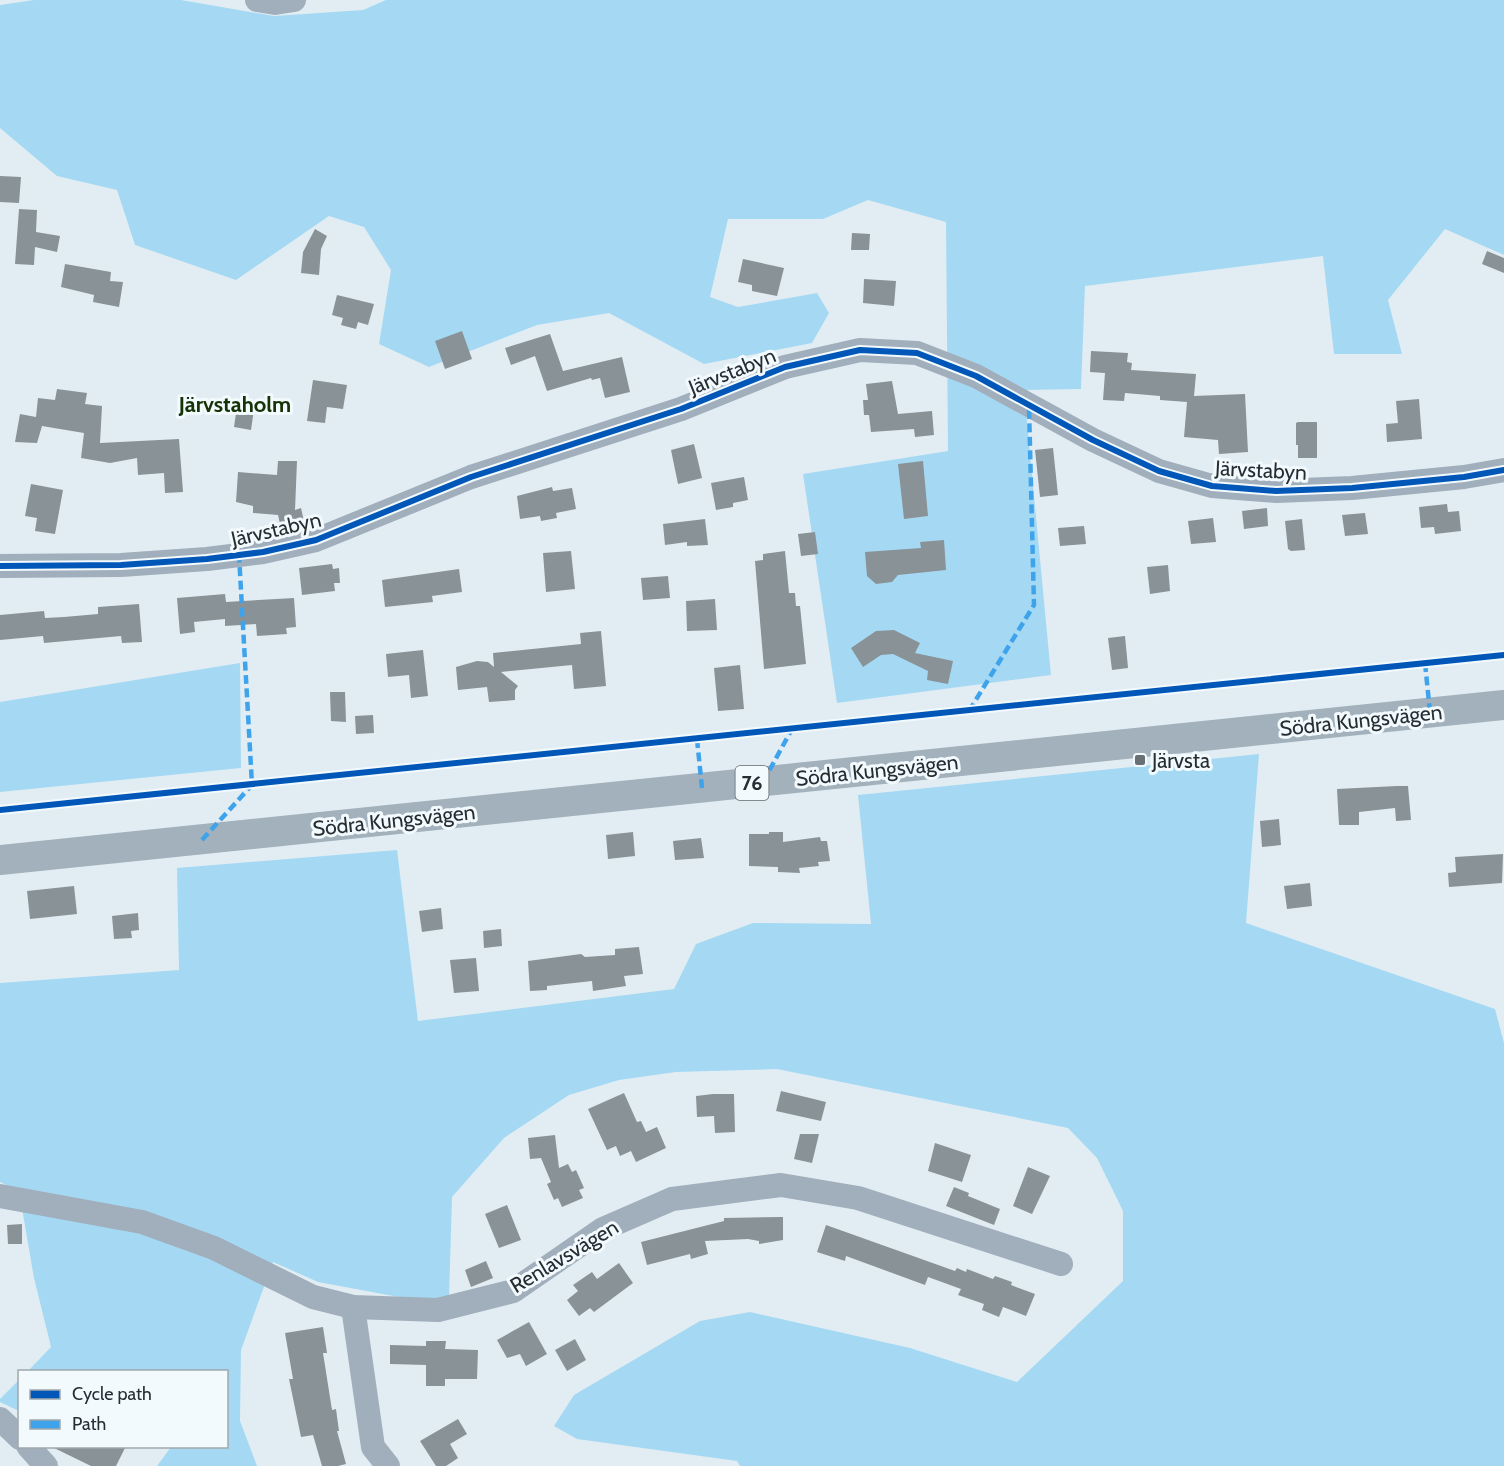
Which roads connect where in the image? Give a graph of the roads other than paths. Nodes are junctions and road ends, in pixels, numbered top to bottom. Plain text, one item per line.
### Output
1 (257, 0) edge
2 (294, 0) edge
3 (1504, 470) edge
4 (0, 566) edge
5 (1504, 705) edge
6 (0, 860) edge
7 (0, 1196) edge
8 (1061, 1264) dead end
9 (353, 1307) junction
10 (0, 1419) edge
11 (18, 1436) edge
12 (388, 1466) edge

1 - 2 street
3 - 4 street, Järvstabyn
5 - 6 main road, Södra Kungsvägen / 76
7 - 9 street, Renlavsvägen
8 - 9 street, Renlavsvägen
9 - 12 street
10 - 11 street

